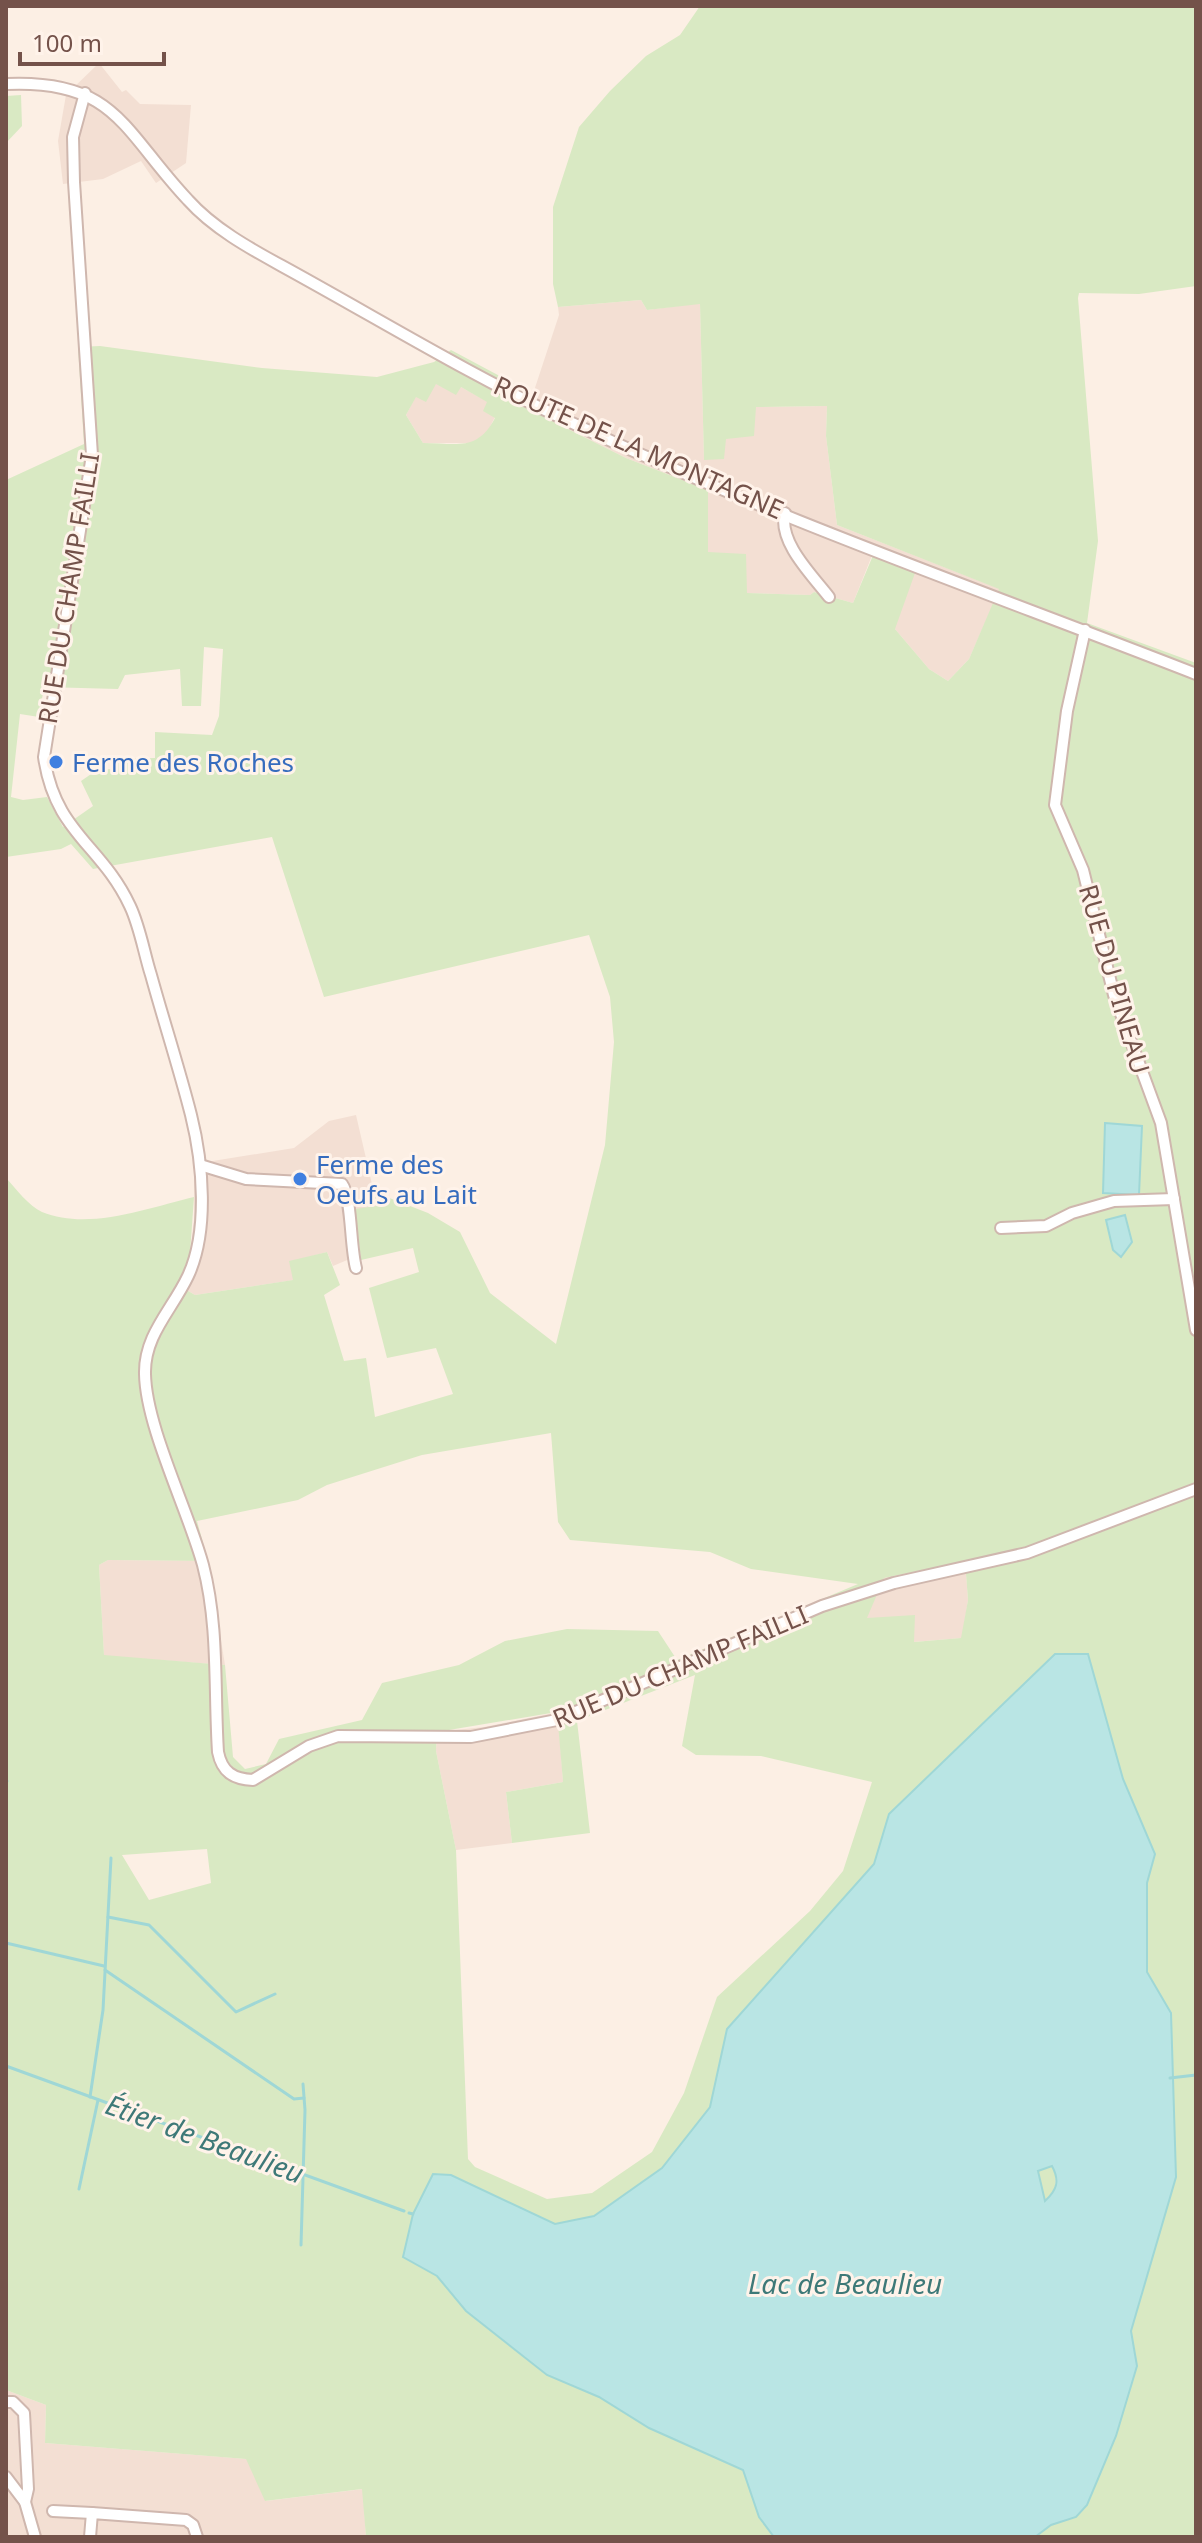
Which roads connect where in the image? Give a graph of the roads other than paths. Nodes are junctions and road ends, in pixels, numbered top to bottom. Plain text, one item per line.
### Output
1 (6, 84) edge
2 (85, 93) junction
3 (785, 513) junction
4 (829, 597) dead end
5 (1085, 630) junction
6 (1196, 674) edge
7 (200, 1165) junction
8 (1174, 1199) junction
9 (1001, 1228) dead end
10 (356, 1268) dead end
11 (1196, 1330) edge
12 (1196, 1489) edge
13 (6, 2402) edge
14 (6, 2477) edge
15 (25, 2502) junction
16 (53, 2511) dead end
17 (92, 2513) junction
18 (35, 2537) edge
19 (90, 2537) edge
20 (197, 2537) edge

1 - 2 street, ROUTE DE LA MONTAGNE
2 - 3 street, ROUTE DE LA MONTAGNE
2 - 7 street, RUE DU CHAMP FAILLI
3 - 4 street
3 - 5 street, ROUTE DE LA MONTAGNE
5 - 6 street, ROUTE DE LA MONTAGNE
5 - 8 street, RUE DU PINEAU
7 - 10 street
7 - 12 street, RUE DU CHAMP FAILLI
8 - 9 street
8 - 11 street, RUE DU PINEAU
13 - 15 street
14 - 15 street
15 - 18 street
16 - 17 street
17 - 19 street
17 - 20 street

